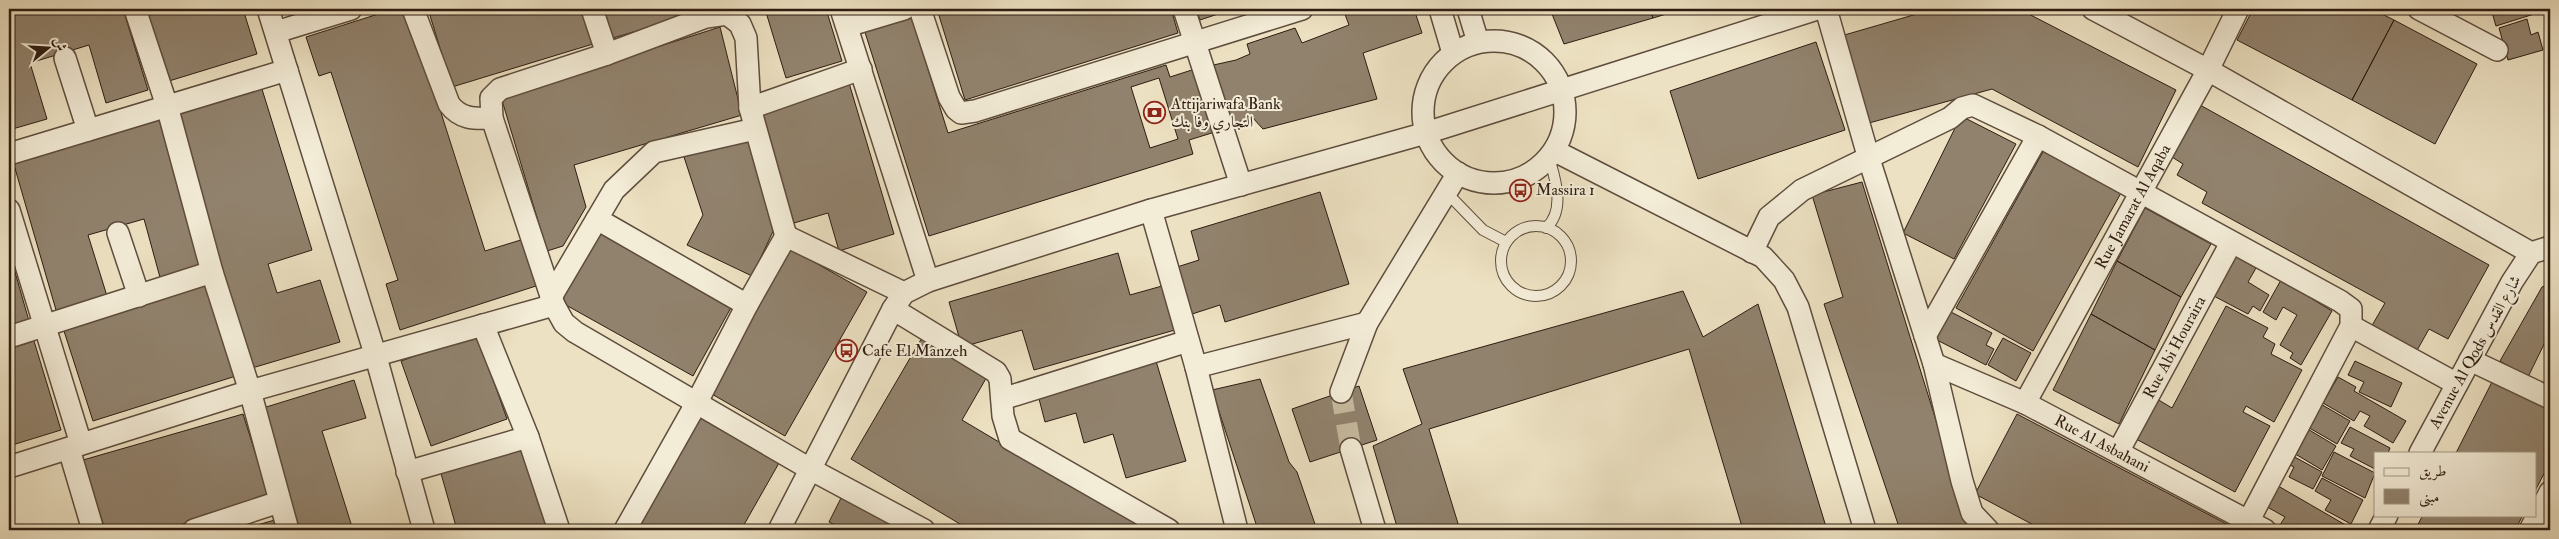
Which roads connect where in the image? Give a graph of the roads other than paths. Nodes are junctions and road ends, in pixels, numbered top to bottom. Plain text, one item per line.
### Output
1 (135, 9) edge
2 (268, 9) edge
3 (351, 9) edge
4 (414, 9) edge
5 (592, 9) edge
6 (904, 9) edge
7 (920, 9) edge
8 (1184, 9) edge
9 (1302, 9) edge
10 (1440, 9) edge
11 (1468, 9) edge
12 (1817, 9) edge
13 (1826, 9) edge
14 (2094, 9) edge
15 (2238, 9) edge
16 (2419, 9) edge
17 (844, 17) edge
18 (276, 32) junction
19 (1195, 42) junction
20 (1478, 42) junction
21 (2496, 50) dead end
22 (1453, 53) junction
23 (607, 54) junction
24 (65, 58) dead end
25 (861, 69) junction
26 (287, 70) junction
27 (2208, 70) junction
28 (1562, 89) junction
29 (167, 106) junction
30 (750, 108) junction
31 (492, 118) junction
32 (756, 129) junction
33 (88, 130) junction
34 (1426, 133) junction
35 (2038, 136) junction
36 (9, 154) edge
37 (1552, 154) junction
38 (1869, 159) junction
39 (1458, 173) junction
40 (1241, 185) junction
41 (2140, 193) junction
42 (1447, 194) junction
43 (9, 210) edge
44 (1151, 210) junction
45 (597, 219) junction
46 (1546, 228) junction
47 (118, 233) dead end
48 (786, 236) junction
49 (1506, 242) junction
50 (2231, 243) junction
51 (2540, 250) edge
52 (1752, 252) junction
53 (212, 272) junction
54 (928, 281) junction
55 (139, 296) junction
56 (553, 301) junction
57 (898, 301) junction
58 (746, 305) junction
59 (1367, 323) junction
60 (483, 325) junction
61 (45, 326) junction
62 (2351, 326) junction
63 (1925, 336) junction
64 (9, 337) edge
65 (1188, 341) junction
66 (376, 357) junction
67 (2470, 360) junction
68 (1934, 364) junction
69 (1196, 367) junction
70 (2456, 384) junction
71 (250, 391) junction
72 (1340, 392) tunnel mouth
73 (2550, 398) edge
74 (1002, 399) junction
75 (2025, 403) junction
76 (696, 404) junction
77 (528, 438) junction
78 (75, 446) junction
79 (1351, 449) tunnel mouth
80 (2118, 452) junction
81 (2421, 452) edge
82 (9, 467) edge
83 (810, 469) junction
84 (407, 472) junction
85 (2550, 492) edge
86 (279, 502) junction
87 (2386, 516) edge
88 (2257, 525) edge
89 (93, 530) edge
90 (194, 530) edge
91 (288, 530) edge
92 (424, 530) edge
93 (559, 530) edge
94 (625, 530) edge
95 (779, 530) edge
96 (924, 530) edge
97 (1169, 530) edge
98 (1236, 530) edge
99 (1375, 530) edge
100 (1865, 530) edge
101 (1988, 530) edge
102 (2379, 530) edge
103 (2530, 530) edge

1 - 29 street
2 - 18 street
3 - 18 street
4 - 31 street
5 - 23 street
6 - 17 street
7 - 19 street
8 - 19 street
9 - 19 street
10 - 22 street
11 - 20 street
12 - 28 street
13 - 38 street
14 - 27 street
15 - 27 street, Rue Jamarat Al Aqaba
16 - 21 street
17 - 25 street
18 - 26 street
19 - 40 street
20 - 22 street
20 - 28 street
22 - 34 street
23 - 30 street
23 - 31 street
24 - 33 street
25 - 30 street
25 - 54 street
26 - 29 street
26 - 66 street
27 - 41 street, Rue Jamarat Al Aqaba
27 - 51 street
28 - 34 street
28 - 37 street
29 - 33 street
29 - 53 street
30 - 32 street
31 - 56 street
32 - 45 street
32 - 48 street
33 - 36 street
34 - 39 street
34 - 40 street
35 - 38 street
35 - 41 street
35 - 63 street
37 - 39 street
37 - 46 lane
37 - 52 street
38 - 52 street
38 - 63 street
39 - 42 street
40 - 44 street
41 - 50 street
41 - 75 street, Rue Jamarat Al Aqaba
42 - 49 lane
42 - 59 street
43 - 61 street
44 - 54 street
44 - 65 street
45 - 56 street
45 - 58 street
46 - 49 lane
46 - 49 lane
47 - 55 street
48 - 57 street
48 - 58 street
50 - 62 street
50 - 80 street, Rue Abi Houraira
51 - 67 street, Avenue Al Qods شارع القدس
52 - 100 street
53 - 55 street
53 - 71 street
54 - 57 street
55 - 61 street
56 - 60 street
56 - 76 street
57 - 74 street
57 - 83 street
58 - 76 street
59 - 69 street
59 - 72 street
60 - 66 street
60 - 77 street
61 - 64 street
61 - 78 street
62 - 70 street
62 - 88 street
63 - 68 street
65 - 69 street
65 - 74 street
66 - 71 street
66 - 84 street
67 - 70 street, Avenue Al Qods شارع القدس
67 - 73 street
68 - 75 street, Rue Al Asbahani
68 - 101 street
69 - 98 street
70 - 81 street, Avenue Al Qods شارع القدس
71 - 78 street
71 - 86 street
74 - 97 street
75 - 80 street, Rue Al Asbahani
76 - 83 street
76 - 94 street
77 - 84 street
77 - 93 street
78 - 82 street
78 - 89 street
79 - 99 street
80 - 88 street, Rue Al Asbahani
83 - 95 street
83 - 96 street
84 - 92 street
85 - 103 street
86 - 90 street
86 - 91 street
87 - 102 street

